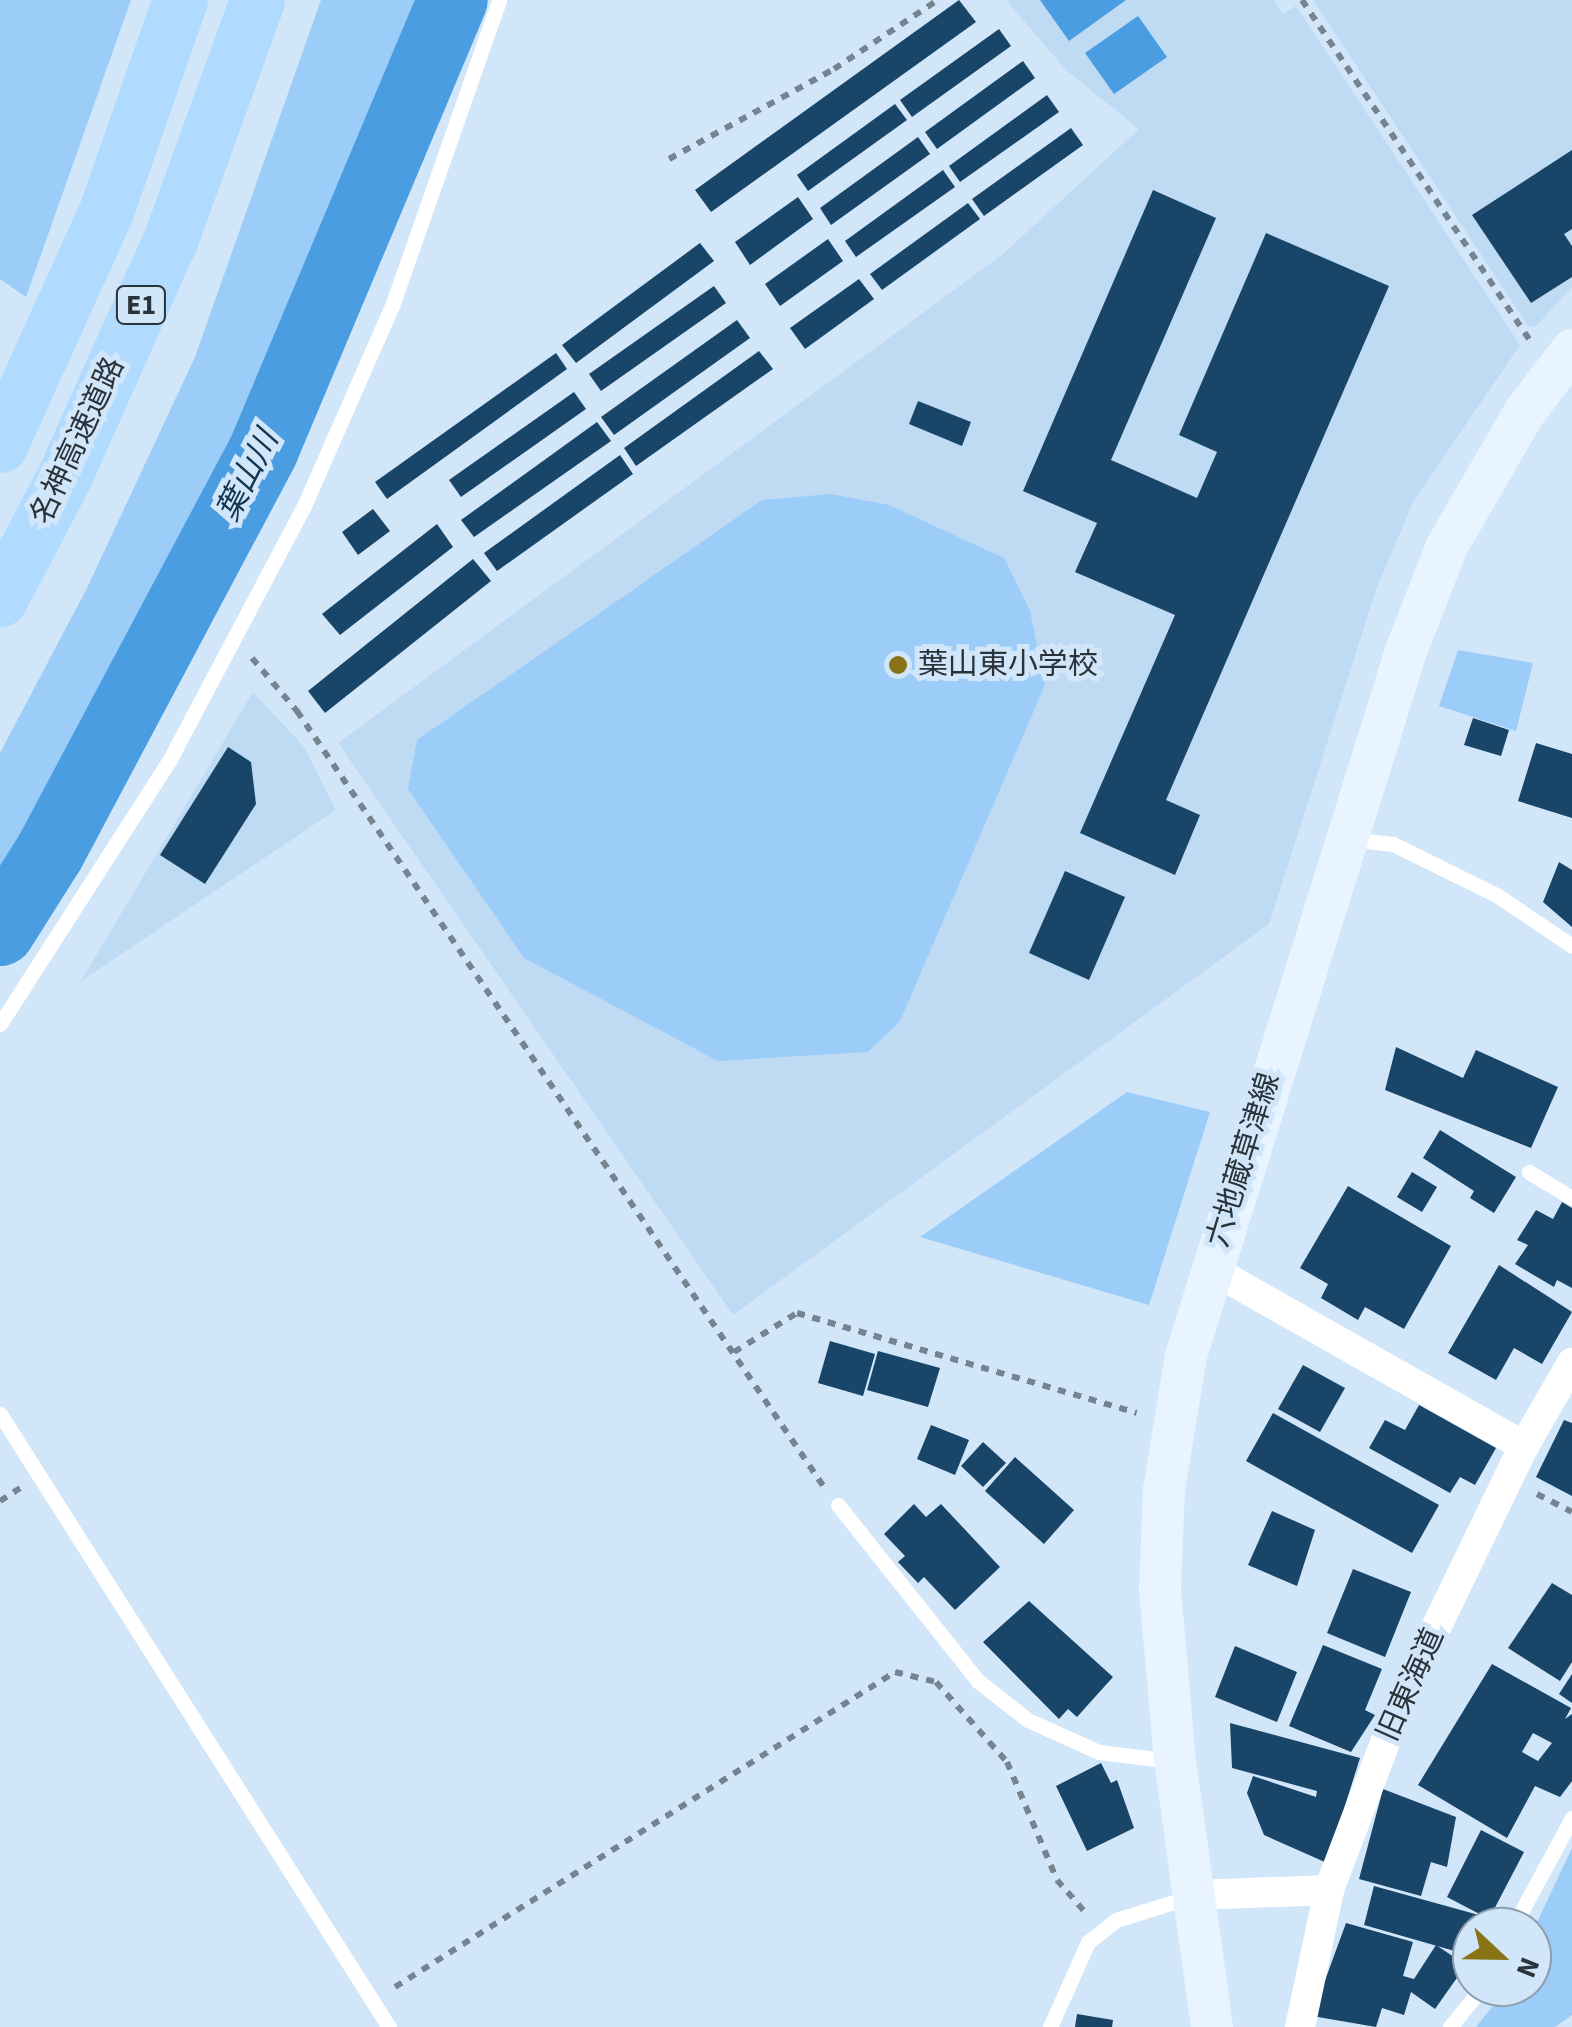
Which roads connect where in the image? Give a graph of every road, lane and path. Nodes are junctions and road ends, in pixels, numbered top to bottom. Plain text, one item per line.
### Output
1 (180, 0) edge
2 (258, 0) edge
3 (499, 0) edge
4 (938, 0) edge
5 (1302, 0) edge
6 (669, 159) dead end
7 (1554, 349) edge
8 (0, 445) edge
9 (0, 599) edge
10 (231, 643) junction
11 (1344, 838) junction
12 (1572, 946) edge
13 (0, 1024) edge
14 (1529, 1172) dead end
15 (1572, 1198) edge
16 (1210, 1269) junction
17 (734, 1352) junction
18 (1572, 1363) edge
19 (0, 1414) edge
20 (1172, 1422) junction
21 (1524, 1446) junction
22 (838, 1505) joint
23 (1175, 1762) junction
24 (1572, 1818) edge
25 (1330, 1890) junction
26 (1196, 1895) junction
27 (1525, 1907) edge
28 (1105, 1929) junction
29 (373, 2002) junction
30 (1466, 2007) edge
31 (389, 2027) edge
32 (1050, 2027) edge
33 (1212, 2027) edge
34 (1300, 2027) edge
35 (1450, 2027) edge

1 - 8 highway, E1
2 - 9 highway, 名神高速道路 / E1
3 - 10 lane
4 - 6 path
5 - 7 path
7 - 11 main road, 六地蔵草津線
10 - 13 lane
10 - 17 path
11 - 12 lane
11 - 16 main road, 六地蔵草津線
14 - 15 lane
16 - 20 main road, 六地蔵草津線
16 - 21 street
17 - 20 path
17 - 22 path
18 - 21 street, 旧東海道
19 - 29 lane
20 - 23 main road, 六地蔵草津線
21 - 25 street, 旧東海道
22 - 23 lane
23 - 26 main road, 六地蔵草津線
24 - 27 lane
25 - 26 street
25 - 34 street, 旧東海道
26 - 28 lane
26 - 33 main road, 六地蔵草津線
28 - 29 path
28 - 32 lane
29 - 31 lane
30 - 35 lane

